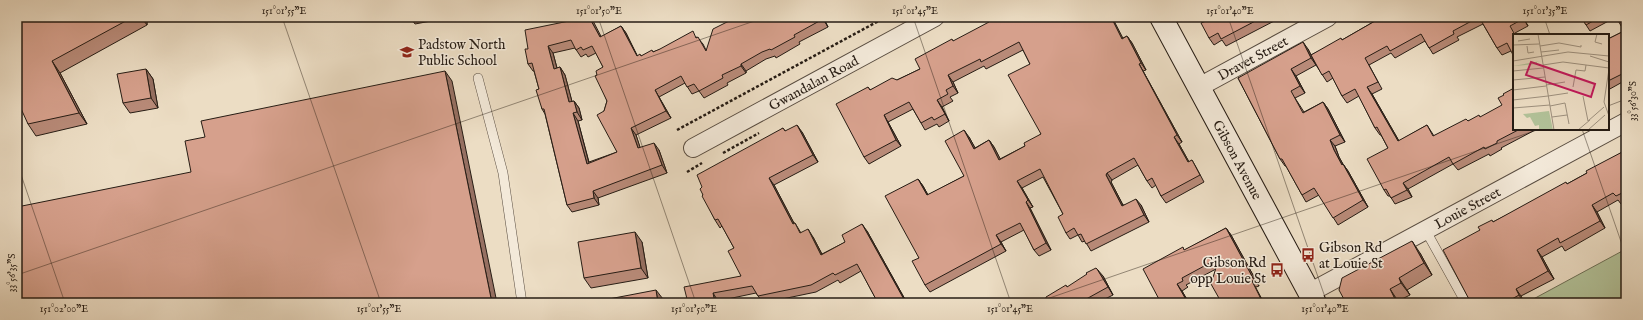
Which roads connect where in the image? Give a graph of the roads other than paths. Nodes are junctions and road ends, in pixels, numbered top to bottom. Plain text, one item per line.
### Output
1 (935, 17) edge
2 (1161, 17) edge
3 (1328, 17) edge
4 (478, 78) dead end
5 (1199, 87) junction
6 (1626, 122) edge
7 (693, 148) dead end
8 (1426, 231) junction
9 (1312, 298) edge
10 (522, 303) edge
11 (1466, 303) edge

1 - 7 street, Gwandalan Road
2 - 5 main road, Gibson Avenue
3 - 5 street, Dravet Street
4 - 10 lane
5 - 9 main road, Gibson Avenue
6 - 8 street, Louie Street
8 - 9 street, Louie Street
8 - 11 lane

